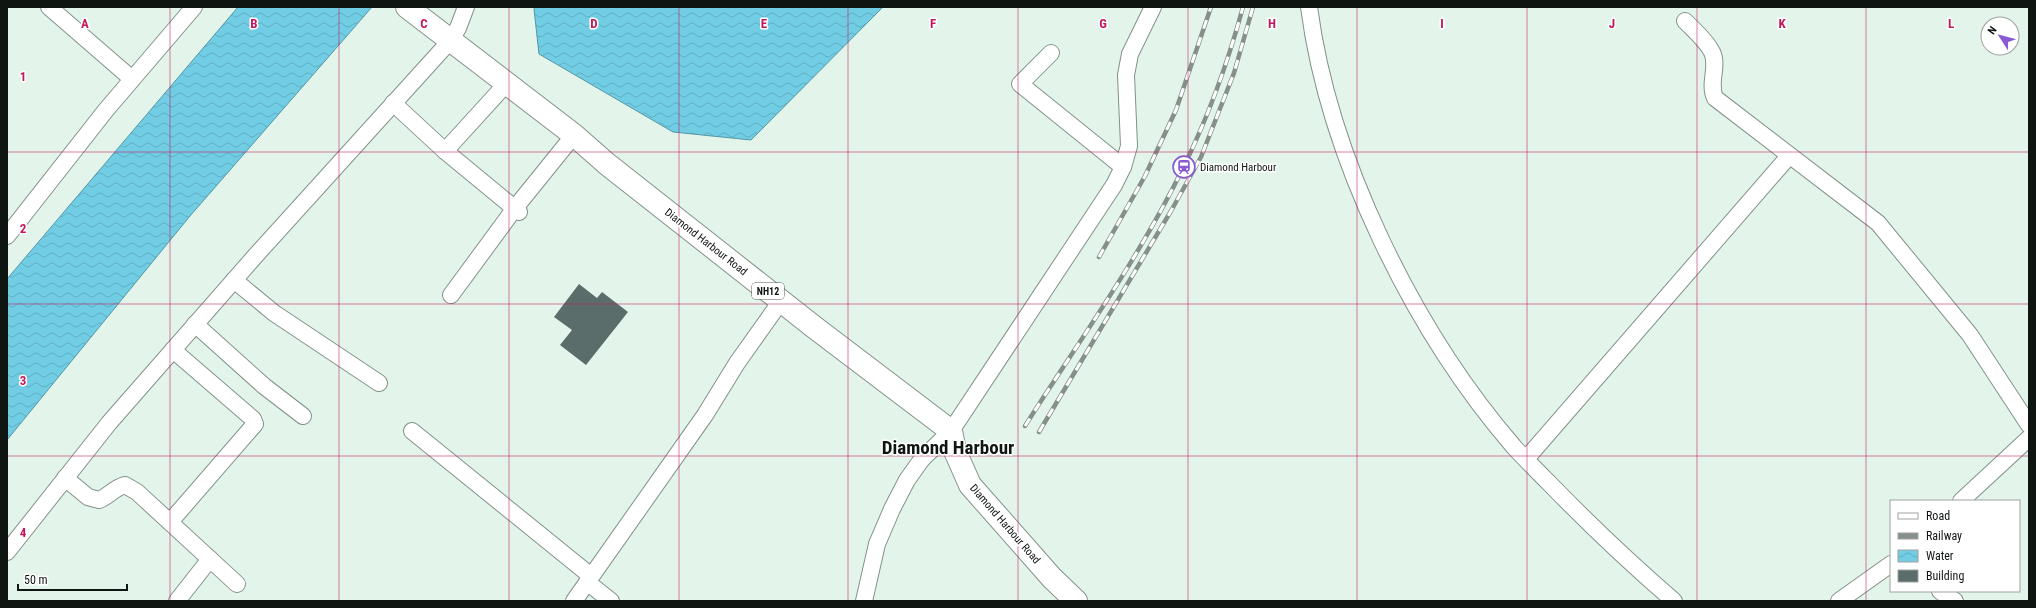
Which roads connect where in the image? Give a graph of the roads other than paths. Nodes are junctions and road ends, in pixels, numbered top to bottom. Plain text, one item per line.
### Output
1 (49, 7) edge
2 (194, 7) edge
3 (466, 7) edge
4 (1153, 7) edge
5 (1309, 7) edge
6 (413, 12) edge
7 (1685, 21) dead end
8 (450, 40) junction
9 (1051, 53) dead end
10 (132, 79) junction
11 (507, 83) junction
12 (393, 103) junction
13 (574, 136) junction
14 (446, 151) junction
15 (1789, 156) junction
16 (1123, 167) junction
17 (517, 210) junction
18 (7, 236) edge
19 (234, 280) junction
20 (451, 295) dead end
21 (781, 301) junction
22 (195, 324) junction
23 (173, 350) junction
24 (379, 383) dead end
25 (303, 416) dead end
26 (2029, 425) edge
27 (412, 431) dead end
28 (951, 431) junction
29 (2029, 438) edge
30 (1526, 459) junction
31 (65, 478) junction
32 (1962, 500) edge
33 (170, 522) junction
34 (7, 552) edge
35 (210, 559) junction
36 (1890, 565) edge
37 (589, 579) junction
38 (237, 584) dead end
39 (1942, 592) edge
40 (177, 601) edge
41 (574, 601) edge
42 (610, 601) edge
43 (864, 601) edge
44 (1076, 601) edge
45 (1674, 601) edge
46 (1839, 601) edge
47 (1955, 601) edge

1 - 10 street
2 - 10 street
3 - 8 street
4 - 16 street
5 - 30 street
6 - 8 highway, Diamond Harbour Road / NH12
7 - 15 street
8 - 11 highway, Diamond Harbour Road / NH12
8 - 12 street
9 - 16 street
10 - 18 street
11 - 13 highway, Diamond Harbour Road / NH12
11 - 14 street
12 - 14 street
12 - 19 street
13 - 17 street
13 - 21 highway, Diamond Harbour Road / NH12
14 - 17 street
15 - 26 street
15 - 30 street
16 - 28 street
17 - 20 street
19 - 22 street
19 - 24 street
21 - 28 highway, Diamond Harbour Road / NH12
21 - 37 street
22 - 23 street
22 - 25 street
23 - 31 street
23 - 33 street
27 - 37 street
28 - 43 street
28 - 44 highway, Diamond Harbour Road
29 - 32 street
30 - 45 street
31 - 33 street
31 - 34 street
33 - 35 street
35 - 38 street
35 - 40 street
36 - 46 street
37 - 41 street
37 - 42 street
39 - 47 street

